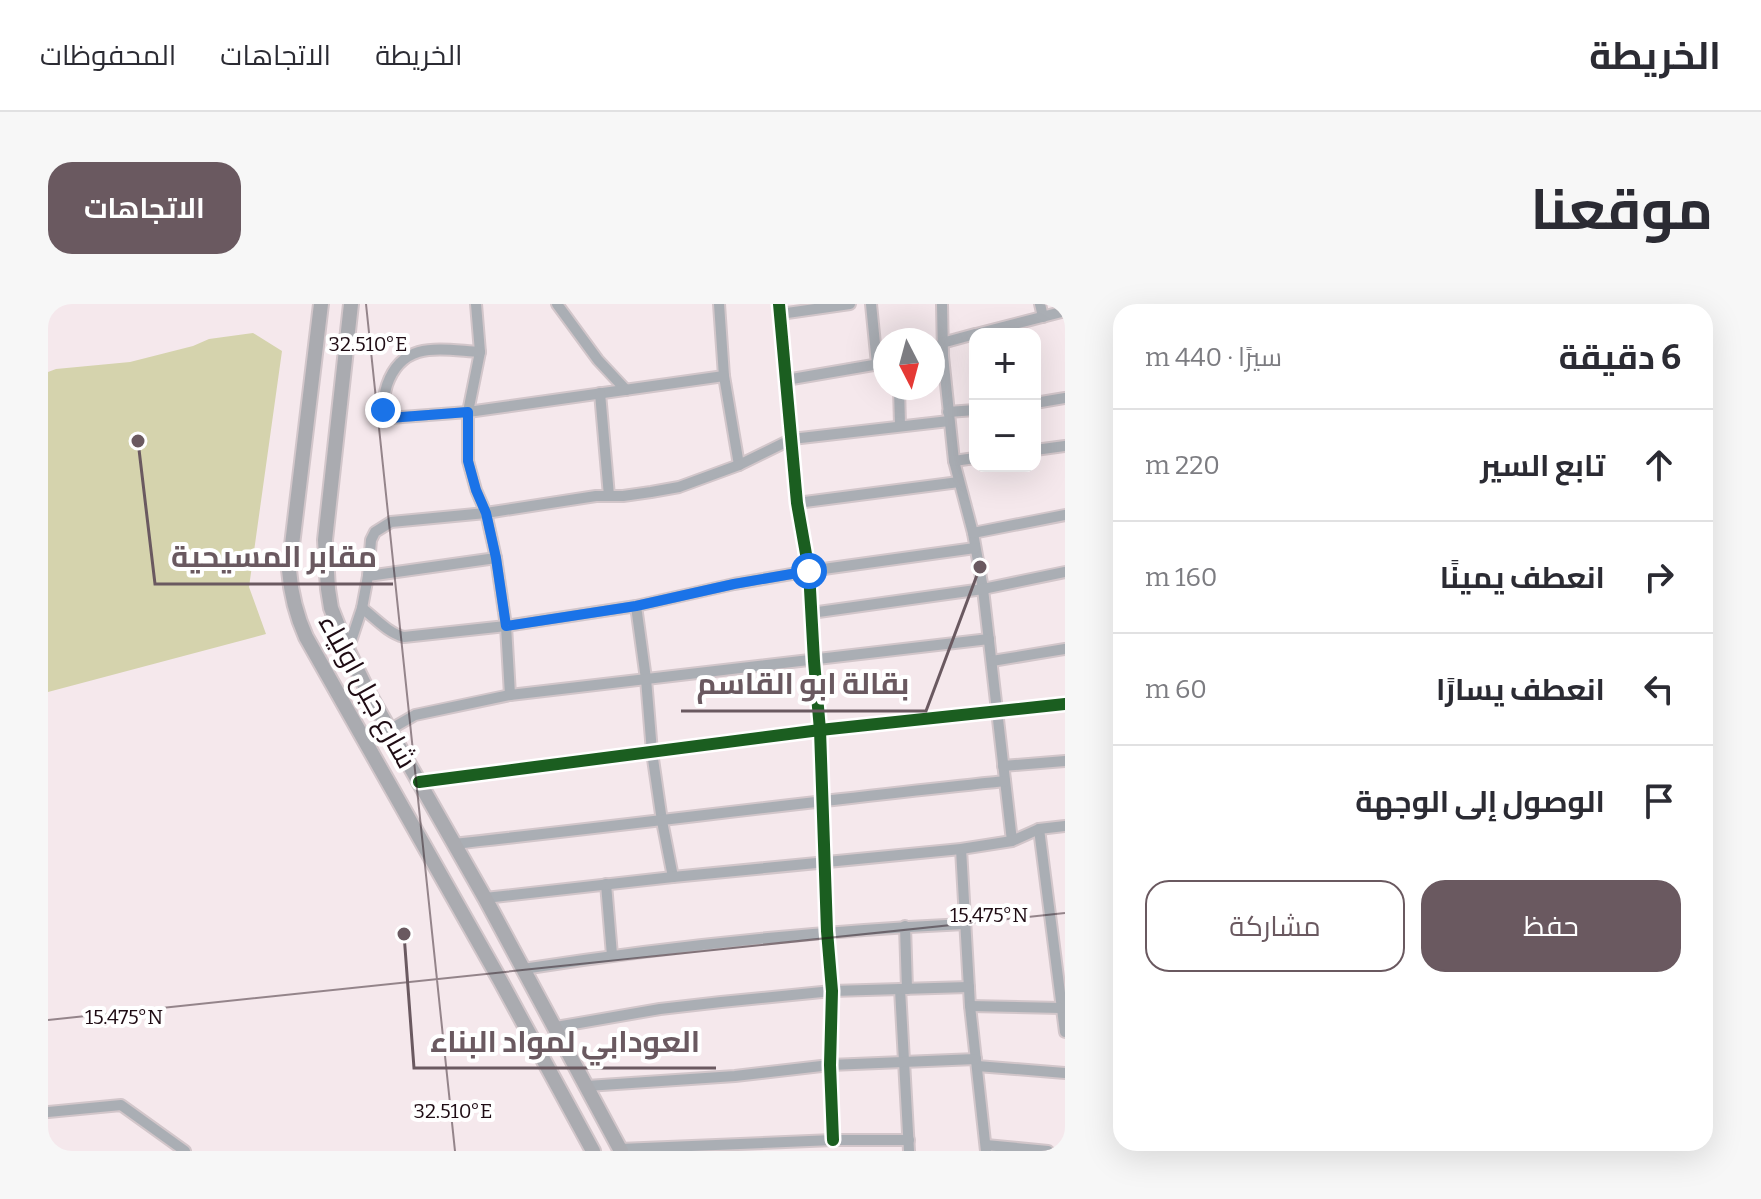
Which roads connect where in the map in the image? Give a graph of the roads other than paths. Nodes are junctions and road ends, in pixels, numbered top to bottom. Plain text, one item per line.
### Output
1 (321, 304) edge
2 (351, 304) edge
3 (476, 304) edge
4 (557, 304) edge
5 (719, 304) edge
6 (850, 304) edge
7 (871, 304) edge
8 (942, 304) edge
9 (1040, 304) edge
10 (779, 309) edge
11 (1065, 311) edge
12 (1043, 317) junction
13 (875, 328) edge
14 (942, 328) edge
15 (1000, 328) edge
16 (969, 336) edge
17 (945, 342) edge
18 (480, 352) junction
19 (873, 365) edge
20 (724, 376) junction
21 (786, 380) junction
22 (626, 390) junction
23 (600, 393) junction
24 (945, 395) edge
25 (1065, 398) edge
26 (899, 400) edge
27 (1041, 402) edge
28 (969, 411) edge
29 (468, 412) junction
30 (949, 416) junction
31 (900, 425) junction
32 (792, 439) junction
33 (1065, 446) edge
34 (1041, 449) edge
35 (969, 459) edge
36 (954, 461) junction
37 (739, 465) junction
38 (959, 482) junction
39 (609, 496) junction
40 (797, 503) junction
41 (486, 513) junction
42 (1065, 515) edge
43 (973, 533) junction
44 (975, 548) junction
45 (496, 558) junction
46 (809, 571) junction
47 (1065, 572) edge
48 (368, 576) junction
49 (983, 589) junction
50 (636, 606) junction
51 (362, 608) junction
52 (811, 613) junction
53 (506, 626) junction
54 (989, 639) junction
55 (1065, 649) edge
56 (348, 651) junction
57 (814, 661) junction
58 (992, 661) junction
59 (646, 679) junction
60 (510, 695) junction
61 (1065, 704) edge
62 (996, 712) junction
63 (389, 730) junction
64 (820, 730) junction
65 (652, 752) junction
66 (1065, 761) edge
67 (1003, 766) junction
68 (1005, 781) junction
69 (419, 782) junction
70 (822, 800) junction
71 (662, 821) junction
72 (1065, 826) edge
73 (1039, 829) junction
74 (1012, 841) junction
75 (453, 844) junction
76 (961, 849) junction
77 (824, 863) junction
78 (673, 877) junction
79 (606, 884) junction
80 (485, 898) junction
81 (965, 924) junction
82 (905, 926) junction
83 (827, 931) junction
84 (612, 955) junction
85 (523, 969) junction
86 (969, 987) junction
87 (904, 989) junction
88 (832, 991) junction
89 (970, 1006) junction
90 (1061, 1008) junction
91 (1064, 1020) edge
92 (556, 1027) junction
93 (1065, 1032) edge
94 (905, 1061) junction
95 (977, 1063) junction
96 (830, 1065) junction
97 (1065, 1073) edge
98 (587, 1086) junction
99 (48, 1112) edge
100 (833, 1140) junction
101 (909, 1145) edge
102 (986, 1148) edge
103 (621, 1150) edge
104 (185, 1151) edge
105 (593, 1151) edge
106 (1048, 1151) edge

1 - 105 highway, شارع جبل اولياء
2 - 56 highway, شارع جبل اولياء
3 - 18 street
4 - 22 street
5 - 20 street
6 - 10 street
7 - 13 street
8 - 14 street
9 - 12 street
10 - 21 street
11 - 12 street
12 - 15 street
16 - 17 street
18 - 29 street
18 - 29 street
19 - 21 street
20 - 22 street
20 - 37 street
21 - 32 street
22 - 23 street
23 - 29 street
23 - 39 street
24 - 30 street
25 - 27 street
26 - 31 street
28 - 30 street
29 - 41 street
30 - 31 street
30 - 36 street
31 - 32 street
32 - 37 street
32 - 40 street
33 - 34 street
35 - 36 street
36 - 38 street
37 - 39 street
38 - 40 street
38 - 43 street
39 - 41 street
40 - 46 street
41 - 45 street
41 - 48 street
42 - 43 street
43 - 44 street
44 - 46 street
44 - 49 street
45 - 48 street
45 - 53 street
46 - 50 street
46 - 52 street
47 - 49 street
48 - 51 street
49 - 52 street
49 - 54 street
50 - 53 street
50 - 59 street
51 - 53 street
51 - 56 street
52 - 57 street
53 - 60 street
54 - 57 street
54 - 58 street
55 - 58 street
56 - 63 highway, شارع جبل اولياء
57 - 59 street
57 - 64 street
58 - 62 street
59 - 60 street
59 - 65 street
60 - 63 street
61 - 62 street
62 - 64 street
62 - 67 street
63 - 69 highway, شارع جبل اولياء
64 - 65 street
64 - 70 street
65 - 69 street
65 - 71 street
66 - 67 street
67 - 68 street
68 - 70 street
68 - 74 street
69 - 75 highway, شارع جبل اولياء
70 - 71 street
70 - 77 street
71 - 75 street
71 - 78 street
72 - 73 street
73 - 74 street
73 - 90 street
74 - 76 street
75 - 80 highway, شارع جبل اولياء
76 - 77 street
76 - 81 street
77 - 78 street
77 - 83 street
78 - 79 street
79 - 80 street
79 - 84 street
80 - 85 highway, شارع جبل اولياء
81 - 82 street
81 - 86 street
82 - 83 street
82 - 87 street
83 - 84 street
83 - 88 street
84 - 85 street
85 - 92 highway, شارع جبل اولياء
86 - 87 street
86 - 89 street
87 - 88 street
87 - 94 street
88 - 92 street
88 - 96 street
89 - 90 street
89 - 95 street
90 - 91 street
91 - 93 street
92 - 98 highway, شارع جبل اولياء
94 - 95 street
94 - 96 street
94 - 101 street
95 - 97 street
95 - 102 street
96 - 98 street
96 - 100 street
98 - 103 highway, شارع جبل اولياء
99 - 104 street
100 - 101 street
100 - 103 street
102 - 106 street

